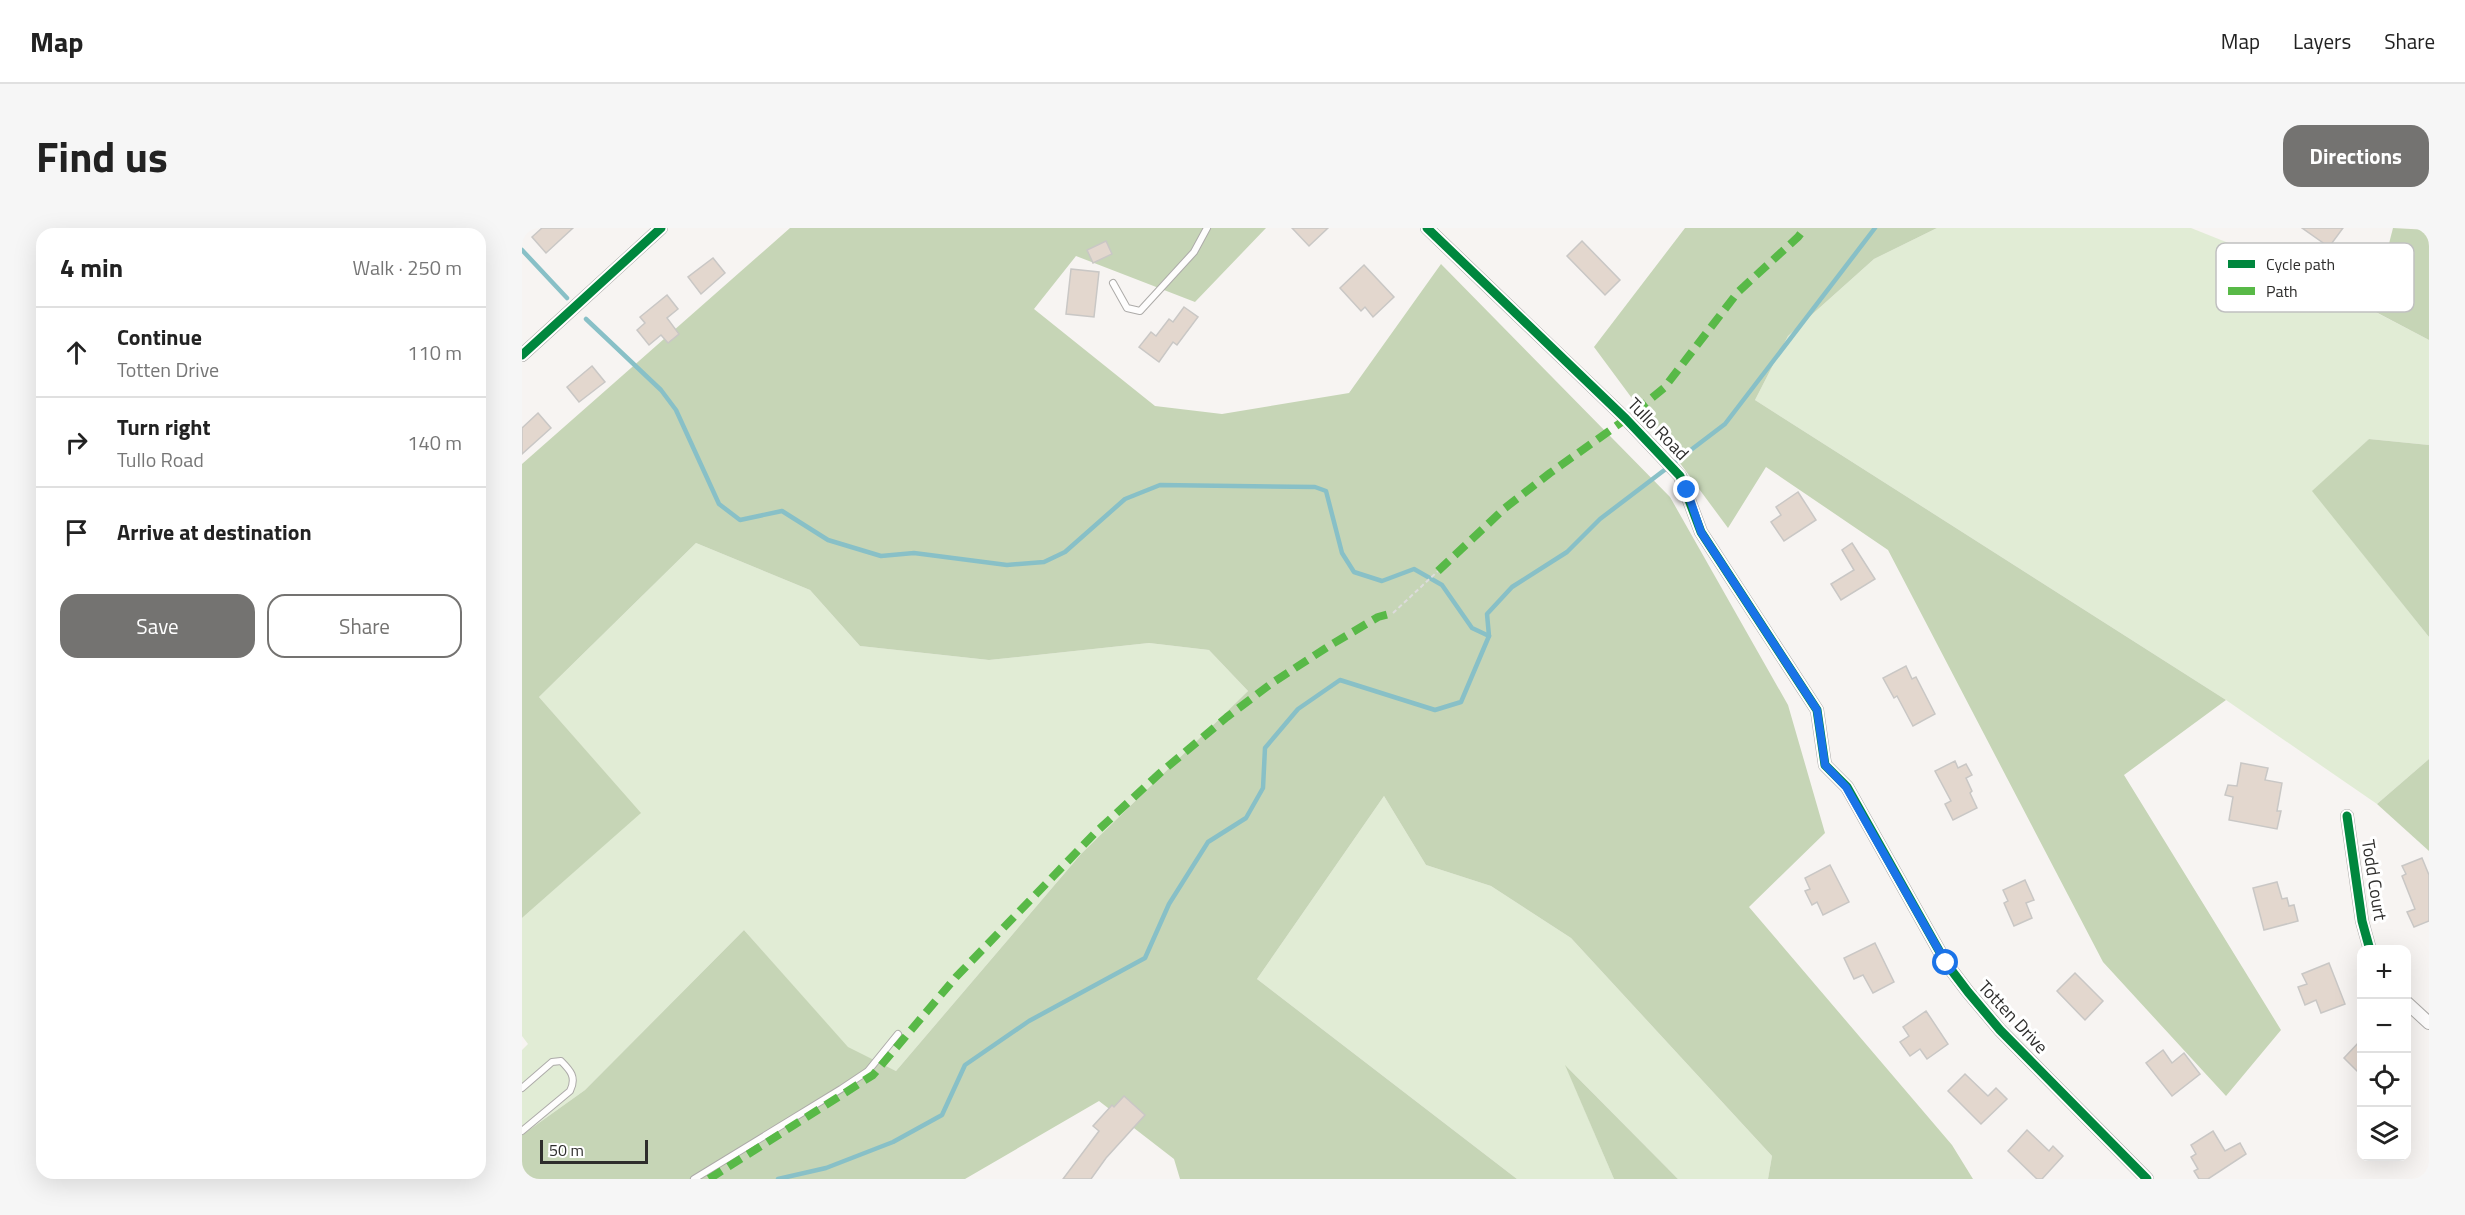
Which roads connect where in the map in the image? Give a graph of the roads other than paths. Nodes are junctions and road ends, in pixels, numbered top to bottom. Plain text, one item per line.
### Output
1 (661, 228) edge
2 (1207, 228) edge
3 (1427, 228) edge
4 (1113, 283) dead end
5 (522, 355) edge
6 (1825, 765) joint
7 (2347, 816) dead end
8 (2369, 945) edge
9 (2411, 1007) edge
10 (2429, 1023) edge
11 (898, 1034) dead end
12 (522, 1088) edge
13 (522, 1131) edge
14 (694, 1179) edge
15 (2147, 1179) edge

1 - 5 street
2 - 4 lane
3 - 6 street, Tullo Road
6 - 15 street, Totten Drive
7 - 8 street, Todd Court
9 - 10 street
11 - 14 lane
12 - 13 lane

